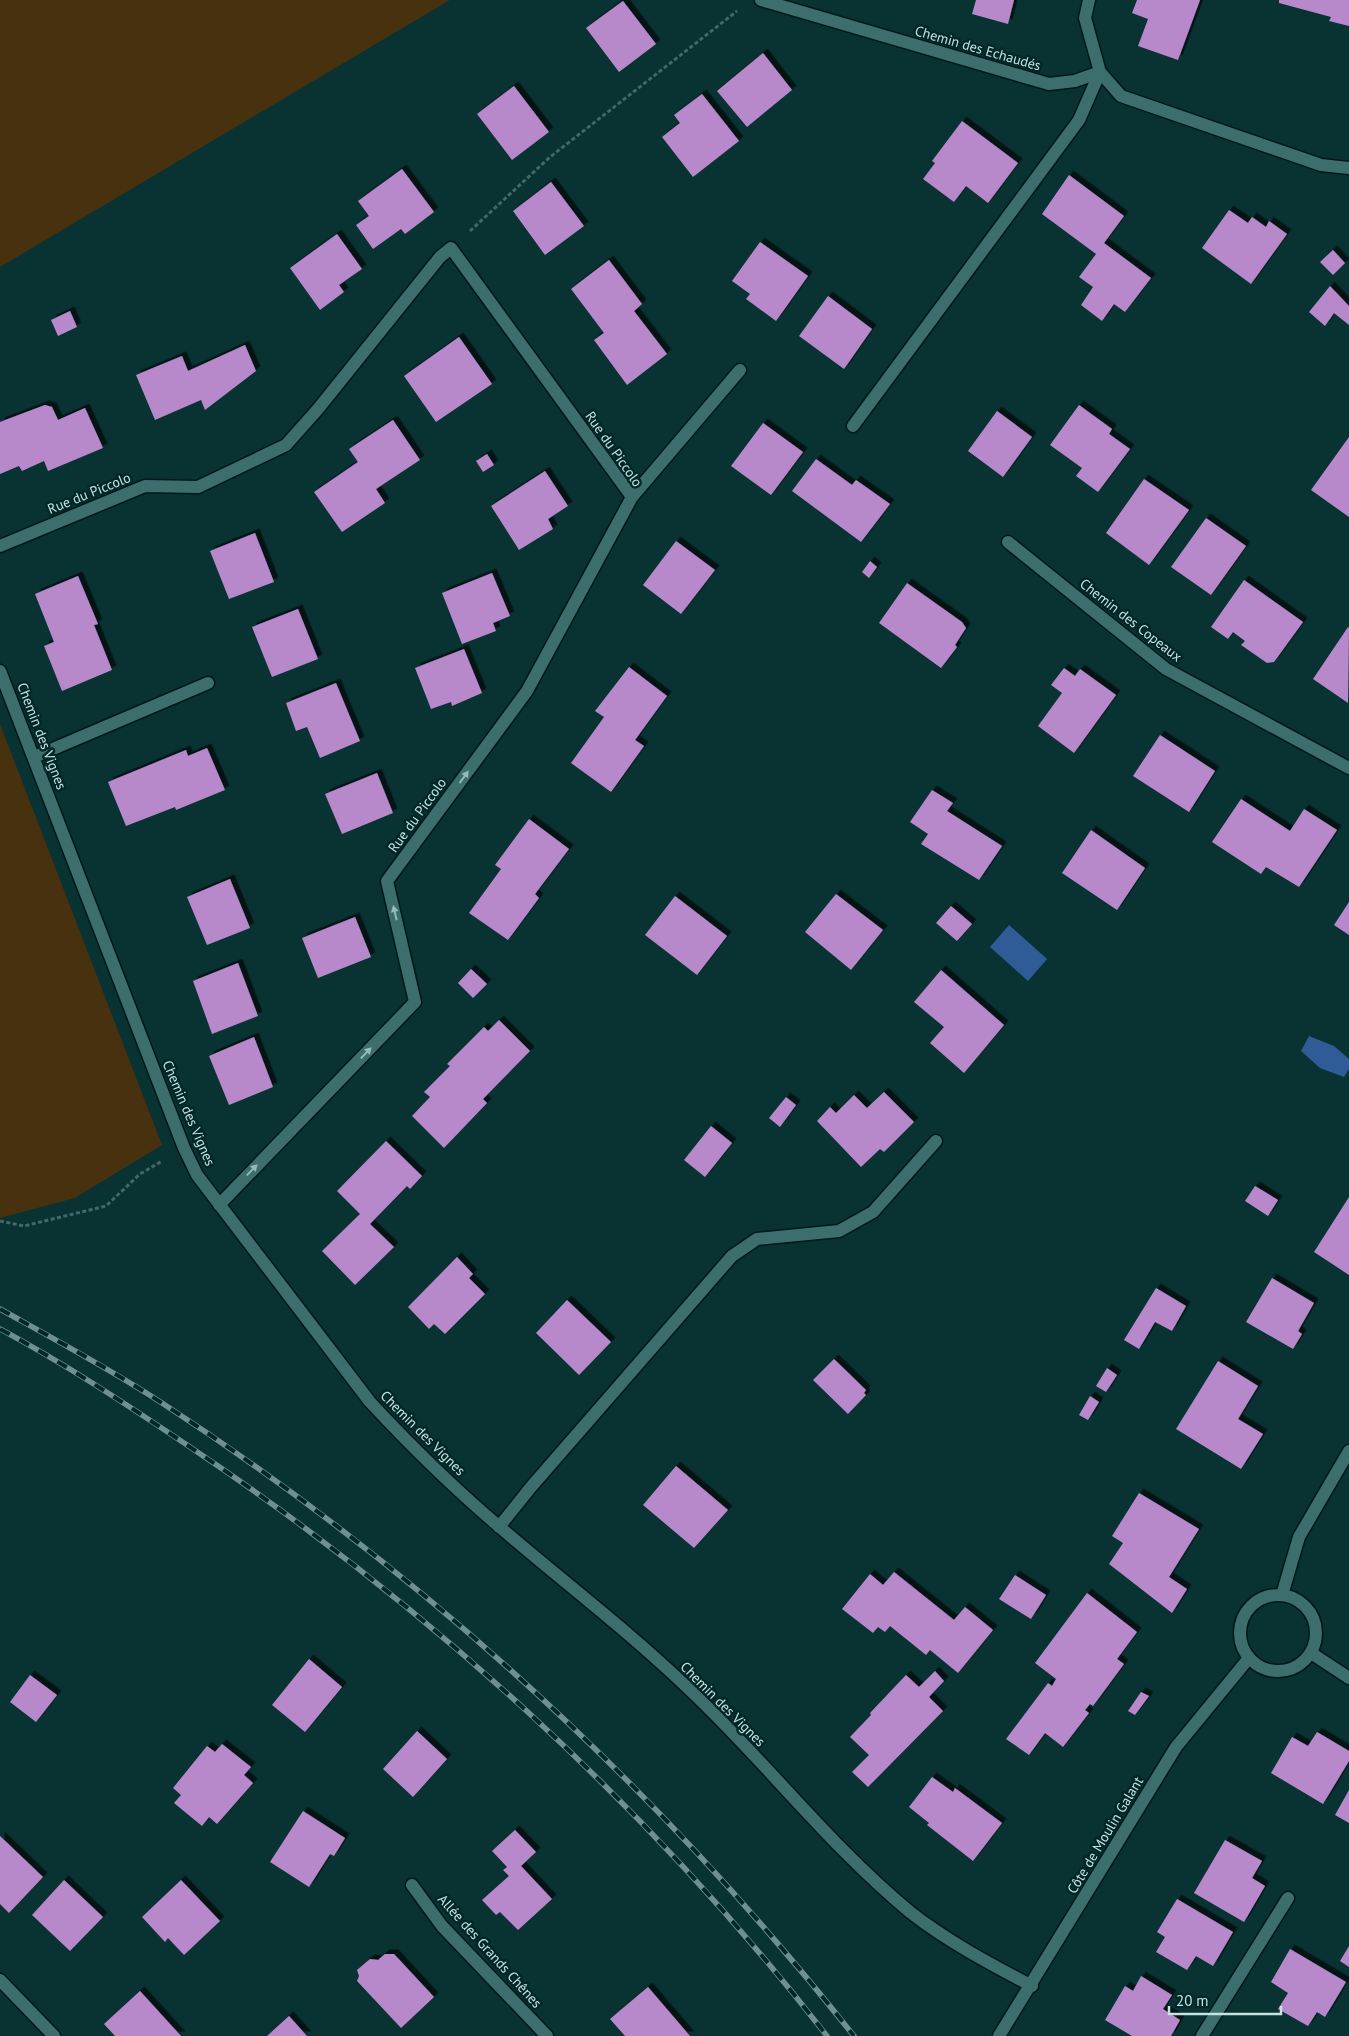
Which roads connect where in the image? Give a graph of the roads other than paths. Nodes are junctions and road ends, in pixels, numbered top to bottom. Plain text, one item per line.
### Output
1 (761, 0) edge
2 (1089, 0) edge
3 (1100, 72) junction
4 (1349, 168) edge
5 (740, 370) dead end
6 (853, 426) dead end
7 (632, 497) junction
8 (1008, 542) dead end
9 (0, 546) edge
10 (0, 671) edge
11 (208, 683) dead end
12 (34, 757) junction
13 (1349, 768) edge
14 (936, 1141) dead end
15 (218, 1205) junction
16 (1349, 1451) edge
17 (500, 1527) junction
18 (1282, 1595) junction
19 (1311, 1652) junction
20 (1249, 1658) junction
21 (1349, 1678) edge
22 (412, 1885) dead end
23 (1288, 1898) dead end
24 (0, 1980) edge
25 (1032, 1986) junction
26 (54, 2036) edge
27 (547, 2036) edge
28 (1000, 2036) edge
29 (1202, 2036) edge

1 - 3 street, Chemin des Echaudés
2 - 3 street
3 - 4 street
3 - 6 street
5 - 7 street
7 - 9 street, Rue du Piccolo
15 -> 7 street, Rue du Piccolo
8 - 13 street, Chemin des Copeaux
10 - 12 street, Chemin des Vignes
11 - 12 street
12 - 15 street, Chemin des Vignes
14 - 17 street
15 - 17 street, Chemin des Vignes
16 - 18 street
17 - 25 street, Chemin des Vignes
18 - 19 street
18 - 20 street
19 - 20 street
19 - 21 street
20 - 25 street, Côte de Moulin Galant
22 - 27 street, Allée des Grands Chênes
23 - 29 street
24 - 26 street
25 - 28 street, Côte de Moulin Galant

